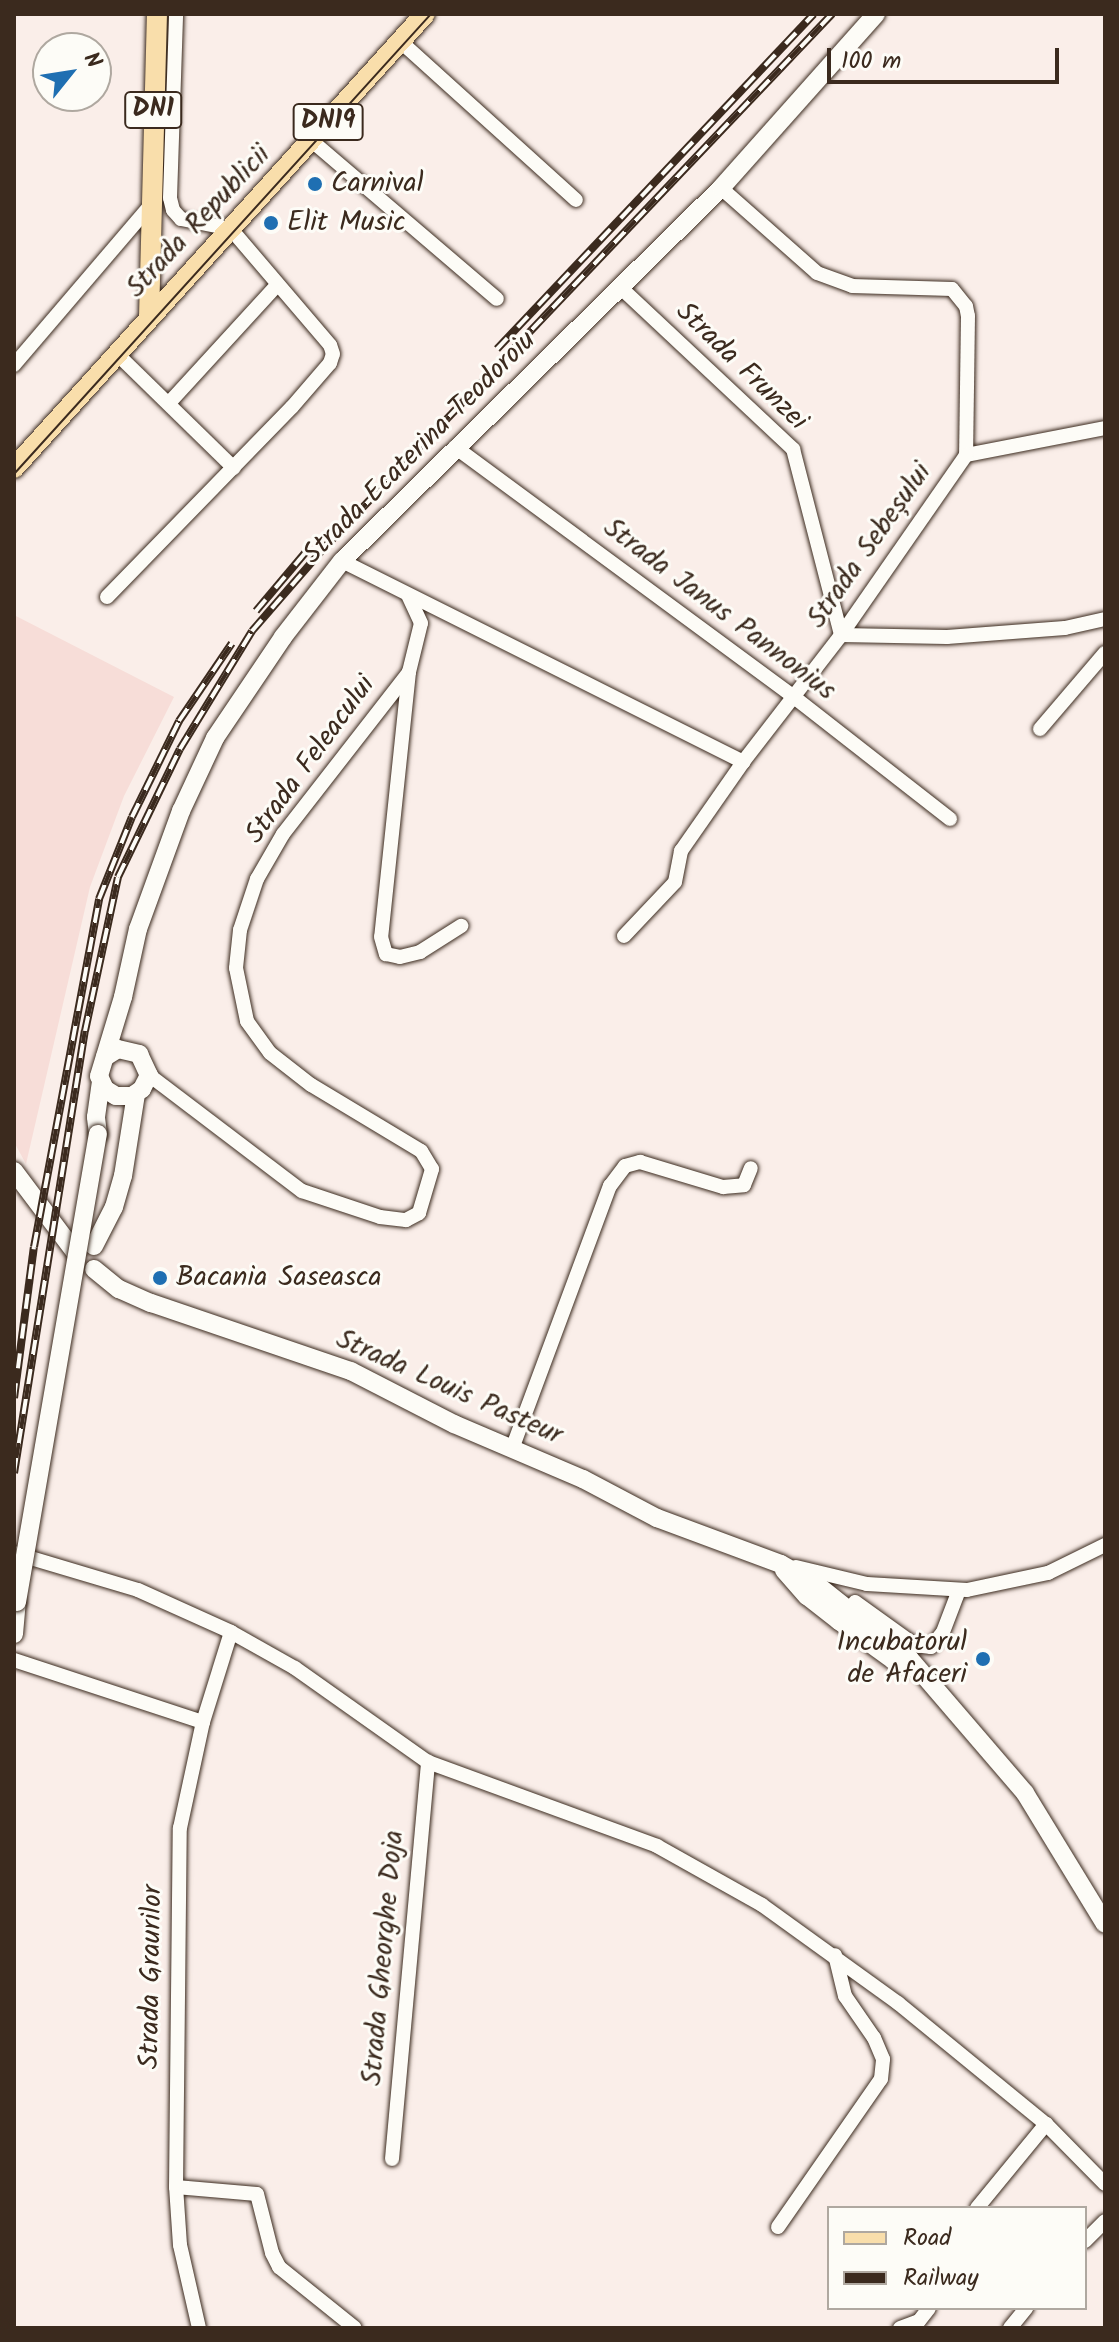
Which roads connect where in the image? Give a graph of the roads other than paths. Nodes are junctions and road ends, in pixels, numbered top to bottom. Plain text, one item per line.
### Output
1 (157, 14) edge
2 (176, 14) edge
3 (425, 14) edge
4 (876, 14) edge
5 (400, 41) junction
6 (312, 141) junction
7 (170, 182) junction
8 (721, 188) junction
9 (576, 200) dead end
10 (149, 206) junction
11 (231, 229) junction
12 (277, 285) junction
13 (621, 288) junction
14 (497, 299) dead end
15 (149, 318) junction
16 (117, 354) junction
17 (14, 365) edge
18 (169, 403) junction
19 (1105, 428) edge
20 (455, 447) junction
21 (966, 455) junction
22 (14, 468) edge
23 (234, 468) junction
24 (342, 561) junction
25 (408, 595) junction
26 (107, 597) dead end
27 (1105, 619) edge
28 (841, 635) junction
29 (1105, 653) edge
30 (409, 672) junction
31 (794, 697) junction
32 (1040, 729) dead end
33 (743, 762) junction
34 (950, 819) dead end
35 (461, 926) dead end
36 (624, 936) dead end
37 (123, 997) junction
38 (132, 1050) junction
39 (105, 1057) junction
40 (149, 1075) junction
41 (101, 1083) junction
42 (125, 1096) junction
43 (98, 1134) junction
44 (751, 1168) dead end
45 (14, 1172) edge
46 (94, 1246) junction
47 (74, 1251) junction
48 (94, 1269) junction
49 (512, 1449) junction
50 (1105, 1545) edge
51 (14, 1553) edge
52 (781, 1564) junction
53 (867, 1584) junction
54 (959, 1590) junction
55 (852, 1605) junction
56 (231, 1632) junction
57 (14, 1634) edge
58 (14, 1660) edge
59 (914, 1668) junction
60 (203, 1722) junction
61 (428, 1762) junction
62 (1105, 1924) edge
63 (835, 1955) junction
64 (1046, 2124) junction
65 (392, 2159) dead end
66 (1105, 2184) edge
67 (176, 2187) junction
68 (979, 2206) edge
69 (1105, 2221) edge
70 (778, 2227) dead end
71 (1087, 2239) edge
72 (927, 2310) edge
73 (1024, 2310) edge
74 (199, 2328) edge
75 (355, 2328) edge
76 (900, 2328) edge
77 (1010, 2328) edge

1 - 10 main road, DN1
2 - 7 street
3 - 5 main road, Strada Republicii / DN19
4 - 8 main road, Strada Ecaterina Teodoroiu
5 - 6 main road, Strada Republicii / DN19
5 - 9 street
6 - 11 main road, Strada Republicii / DN19
6 - 14 street
7 - 10 street, Strada Republicii
7 - 11 street
8 - 13 main road, Strada Ecaterina Teodoroiu
8 - 21 street
10 - 15 main road, DN1
10 - 17 street, Strada Republicii
11 - 12 street
11 - 15 main road, Strada Republicii / DN19
12 - 18 street
12 - 23 street
13 - 20 main road, Strada Ecaterina Teodoroiu
13 - 28 street, Strada Frunzei
15 - 16 main road, Strada Republicii
16 - 18 street
16 - 22 main road, Strada Republicii
18 - 23 street
19 - 21 street
20 - 24 main road, Strada Ecaterina Teodoroiu
20 - 31 street, Strada Janus Pannonius
21 - 28 street, Strada Sebeșului
23 - 26 street
24 - 25 street
24 - 37 main road, Strada Ecaterina Teodoroiu
25 - 30 street, Strada Feleacului
25 - 33 street
27 - 28 street
28 - 31 street, Strada Sebeșului
29 - 32 street
30 - 35 street, Strada Feleacului
30 - 40 street, Strada Feleacului
31 - 33 street, Strada Sebeșului
31 - 34 street, Strada Janus Pannonius
33 - 36 street, Strada Sebeșului
37 - 38 main road, Strada Ecaterina Teodoroiu
37 - 39 main road, Strada Ecaterina Teodoroiu
38 - 39 main road
38 - 40 main road
39 - 41 main road
40 - 42 main road
41 - 42 main road
41 - 43 main road
42 - 43 main road
42 - 46 main road
43 - 57 main road, bridge
44 - 49 street
45 - 47 main road
46 - 47 main road
46 - 48 main road
47 - 48 main road
48 - 49 main road, Strada Louis Pasteur
49 - 52 main road, Strada Louis Pasteur
50 - 54 street
51 - 56 street
52 - 53 street
52 - 55 main road, Strada Louis Pasteur
52 - 59 main road, Strada Louis Pasteur
53 - 54 street
53 - 55 street
54 - 55 street
55 - 59 main road, Strada Louis Pasteur
56 - 60 street, Strada Graurilor
56 - 61 street
58 - 60 street
59 - 62 main road, Strada Louis Pasteur
60 - 67 street, Strada Graurilor
61 - 63 street
61 - 65 street, Strada Gheorghe Doja
63 - 64 street
63 - 70 street
64 - 66 street
64 - 68 street
67 - 74 street, Strada Graurilor
67 - 75 street
69 - 71 street
72 - 76 street
73 - 77 street

